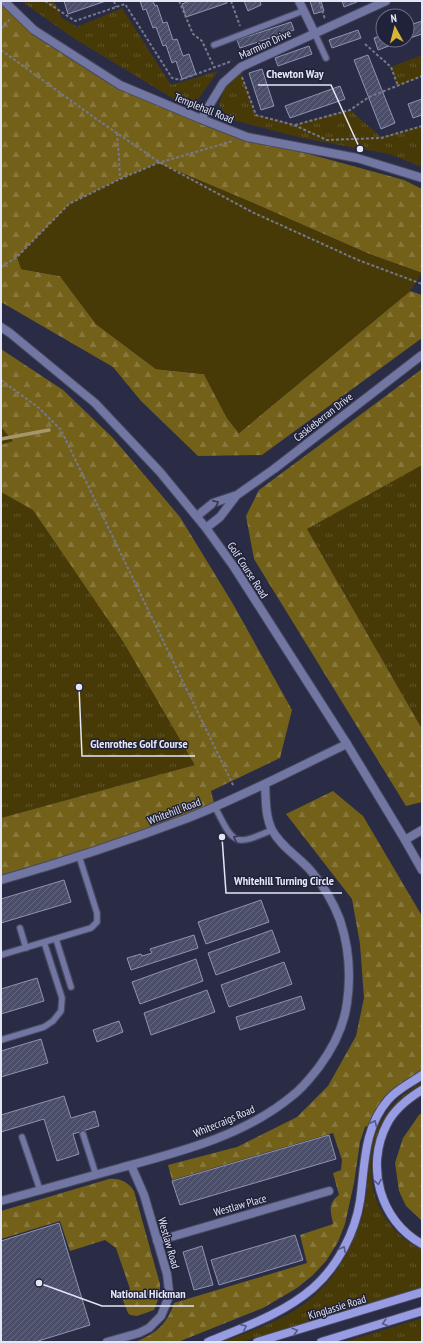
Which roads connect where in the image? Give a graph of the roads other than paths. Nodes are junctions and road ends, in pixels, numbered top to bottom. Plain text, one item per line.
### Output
1 (4, 1) edge
2 (299, 1) edge
3 (386, 1) edge
4 (303, 11) junction
5 (315, 34) junction
6 (214, 45) dead end
7 (326, 58) dead end
8 (201, 119) junction
9 (422, 178) edge
10 (1, 327) edge
11 (422, 355) edge
12 (237, 495) junction
13 (197, 516) junction
14 (206, 528) junction
15 (347, 744) junction
16 (265, 784) junction
17 (215, 807) junction
18 (272, 830) junction
19 (422, 830) edge
20 (405, 840) junction
21 (79, 856) junction
22 (422, 870) edge
23 (1, 880) edge
24 (20, 928) dead end
25 (56, 939) junction
26 (44, 942) junction
27 (26, 948) junction
28 (1, 956) edge
29 (71, 987) dead end
30 (1, 1040) edge
31 (422, 1075) edge
32 (422, 1090) edge
33 (83, 1134) dead end
34 (22, 1137) dead end
35 (131, 1165) junction
36 (96, 1175) junction
37 (40, 1190) junction
38 (329, 1191) dead end
39 (1, 1201) edge
40 (157, 1241) junction
41 (422, 1244) edge
42 (422, 1292) edge
43 (422, 1311) edge
44 (107, 1342) edge
45 (208, 1342) edge
46 (257, 1342) edge
47 (321, 1342) edge

1 - 8 street, Templehall Road
2 - 4 street
3 - 5 street, Marmion Drive
4 - 5 street
4 - 6 lane
5 - 7 lane
5 - 8 street, Marmion Drive
8 - 9 street, Templehall Road
10 - 13 street, Golf Course Road
11 - 12 street, Caskieberran Drive
13 -> 12 street, Caskieberran Drive
12 - 14 street, Caskieberran Drive
13 - 14 street, Golf Course Road
14 - 15 street, Golf Course Road
15 - 16 street, Whitehill Road
15 - 20 street, Golf Course Road
16 - 17 street, Whitehill Road
16 - 18 street, Whitecraigs Road
18 -> 17 lane
17 - 21 street, Whitehill Road
18 - 35 street, Whitecraigs Road
19 - 20 street
20 - 22 street, Golf Course Road
21 - 23 street, Whitehill Road
21 - 25 lane
24 - 27 lane
25 - 26 lane
25 - 29 lane
26 - 27 lane
26 - 30 lane
27 - 28 lane
45 -> 31 main road
32 -> 41 main road
33 - 36 lane
34 - 37 lane
35 - 36 street, Whitecraigs Road
35 - 40 street, Westlaw Road
36 - 37 street, Whitecraigs Road
37 - 39 street, Whitecraigs Road
38 - 40 street, Westlaw Place
40 - 44 street, Westlaw Road
46 -> 42 main road, Kinglassie Road
43 -> 47 main road

